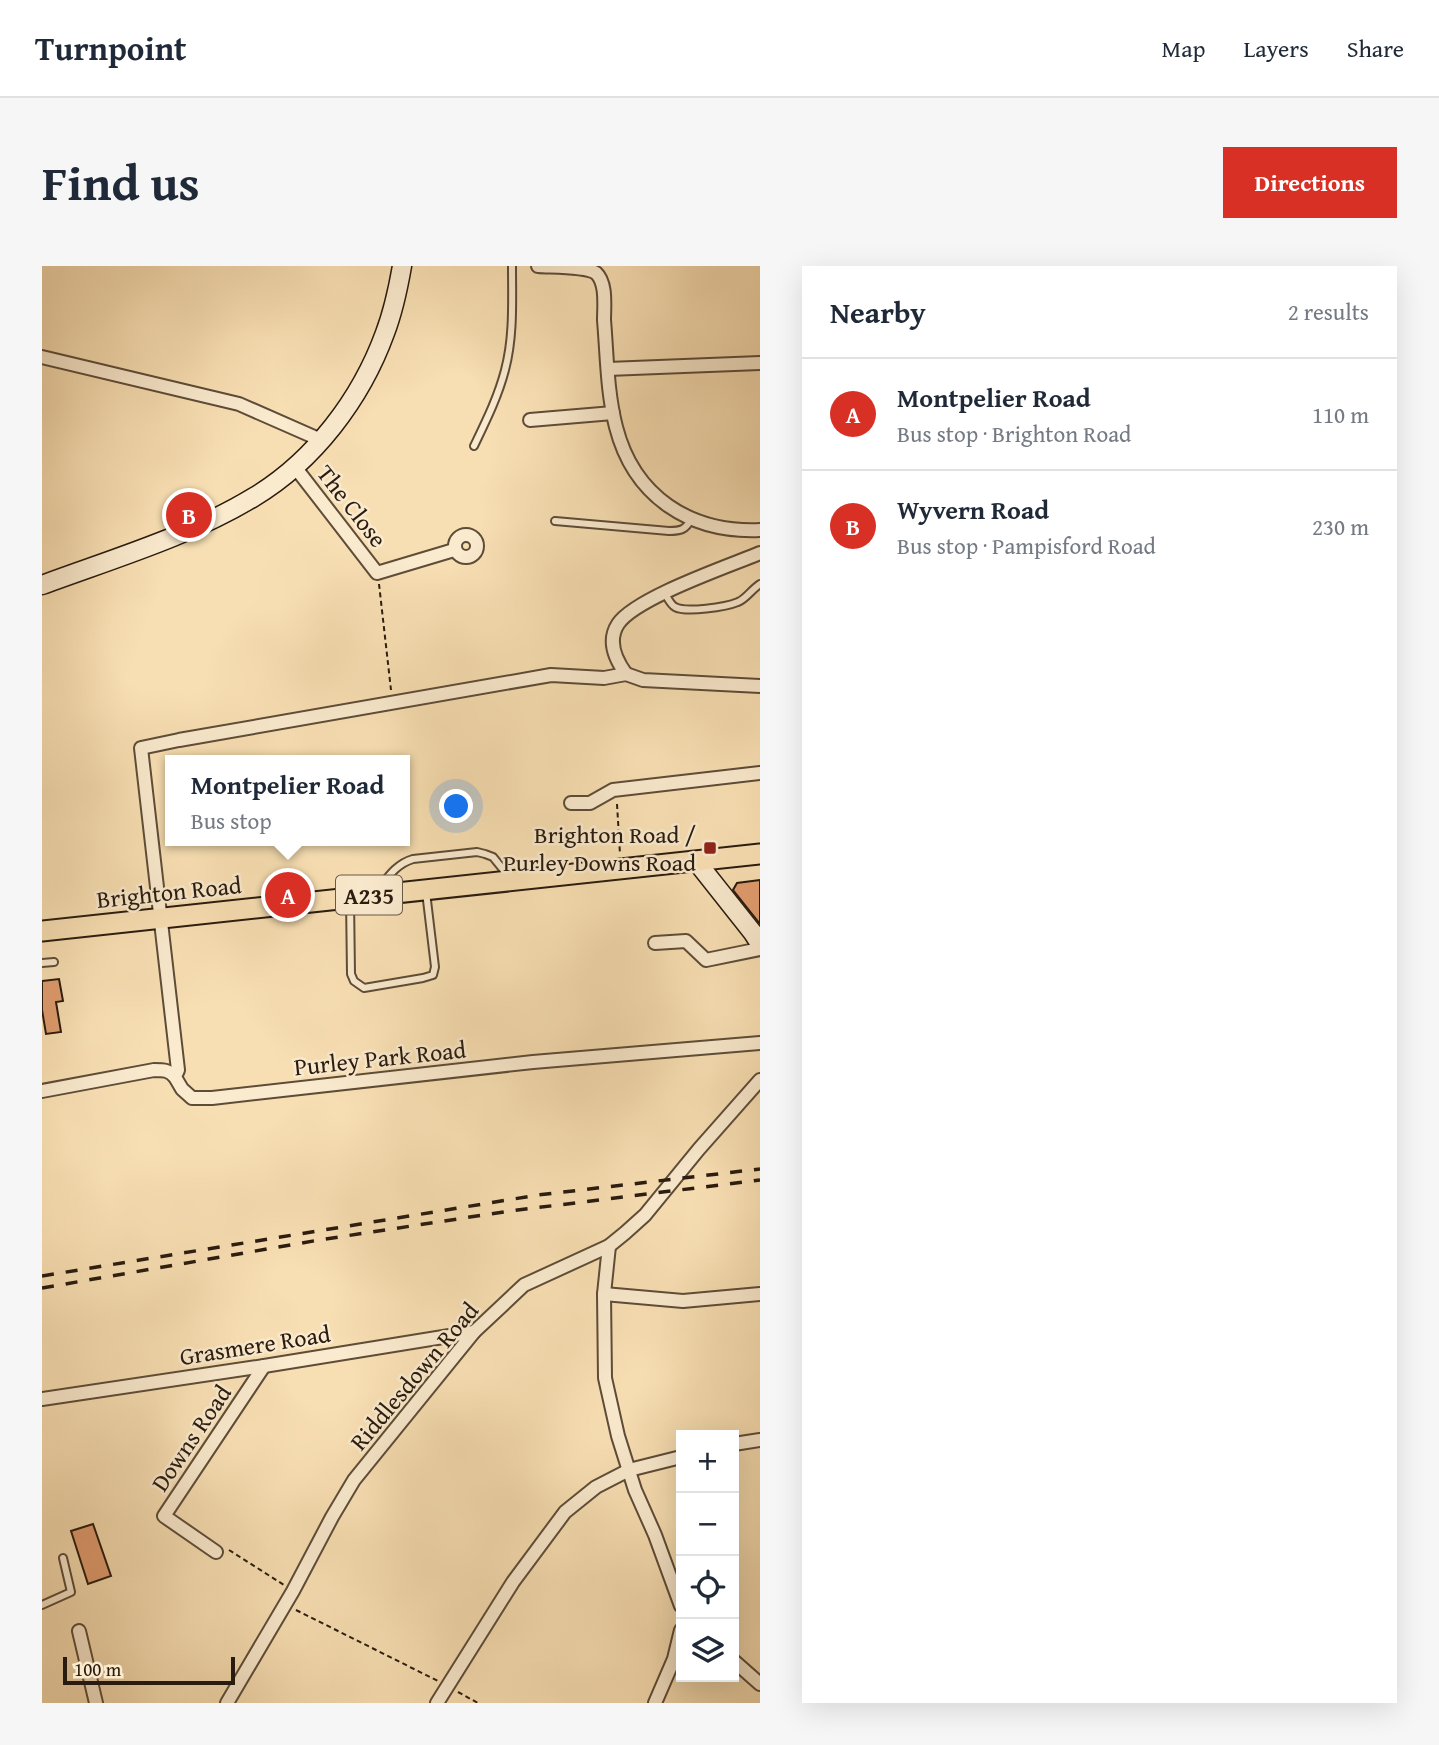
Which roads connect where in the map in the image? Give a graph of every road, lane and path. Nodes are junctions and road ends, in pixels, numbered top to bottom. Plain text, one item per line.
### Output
1 (402, 266) edge
2 (512, 266) edge
3 (538, 266) edge
4 (42, 357) edge
5 (760, 363) edge
6 (608, 369) junction
7 (613, 413) junction
8 (530, 420) dead end
9 (321, 440) junction
10 (474, 446) dead end
11 (295, 467) junction
12 (691, 519) junction
13 (555, 521) dead end
14 (760, 530) edge
15 (454, 550) dead end
16 (760, 553) edge
17 (377, 573) junction
18 (760, 584) edge
19 (42, 585) edge
20 (664, 593) junction
21 (626, 674) junction
22 (760, 686) edge
23 (393, 703) junction
24 (760, 773) edge
25 (615, 789) junction
26 (571, 803) dead end
27 (760, 854) edge
28 (696, 861) junction
29 (621, 869) junction
30 (512, 880) junction
31 (426, 889) junction
32 (374, 895) junction
33 (350, 897) junction
34 (160, 917) junction
35 (42, 931) edge
36 (655, 943) dead end
37 (760, 946) edge
38 (54, 962) dead end
39 (42, 963) edge
40 (760, 1043) edge
41 (176, 1077) junction
42 (760, 1080) edge
43 (42, 1091) edge
44 (609, 1246) junction
45 (604, 1294) junction
46 (760, 1294) edge
47 (474, 1332) junction
48 (264, 1366) junction
49 (42, 1399) edge
50 (760, 1440) edge
51 (739, 1443) edge
52 (676, 1458) edge
53 (629, 1470) junction
54 (216, 1552) dead end
55 (236, 1555) dead end
56 (63, 1558) dead end
57 (293, 1591) junction
58 (676, 1593) edge
59 (42, 1605) edge
60 (285, 1605) junction
61 (79, 1631) dead end
62 (676, 1651) edge
63 (739, 1665) edge
64 (760, 1684) edge
65 (447, 1686) junction
66 (96, 1703) edge
67 (227, 1703) edge
68 (437, 1703) edge
69 (478, 1703) edge
70 (655, 1703) edge

1 - 9 street
2 - 10 lane
3 - 6 street
4 - 9 street
5 - 6 street
6 - 7 street
7 - 8 street
7 - 12 street
9 - 11 street
11 - 17 street, The Close
11 - 19 street
12 - 13 lane
12 - 14 street
15 - 17 street, The Close
16 - 20 street
17 - 23 path
18 - 20 lane
20 - 21 street
21 - 22 street
21 - 23 street
23 - 34 street
24 - 25 street
25 - 26 street
25 - 29 path
27 - 28 main road, Brighton Road / A235
28 - 29 main road, Brighton Road / A235
28 - 37 street
29 - 30 main road, Brighton Road / A235
30 - 31 main road, Brighton Road / A235
30 - 32 lane
31 - 32 main road, Brighton Road / A235
31 - 33 lane
32 - 33 main road, Brighton Road / A235
33 - 34 main road, Brighton Road / A235
34 - 35 main road, Brighton Road / A235
34 - 41 street
36 - 37 street
38 - 39 lane
40 - 41 street, Purley Park Road
41 - 43 street
42 - 44 street, Riddlesdown Road
44 - 45 street
44 - 47 street, Riddlesdown Road
45 - 46 street
45 - 53 street
47 - 48 street, Grasmere Road
47 - 57 street, Riddlesdown Road
48 - 49 street, Grasmere Road
48 - 54 street, Downs Road
50 - 51 street
52 - 53 street
53 - 58 street
53 - 65 street
55 - 57 path
56 - 59 lane
57 - 60 street, Riddlesdown Road
60 - 65 path
60 - 67 street, Riddlesdown Road
61 - 66 street
62 - 70 street
63 - 64 street
65 - 68 street
65 - 69 path

